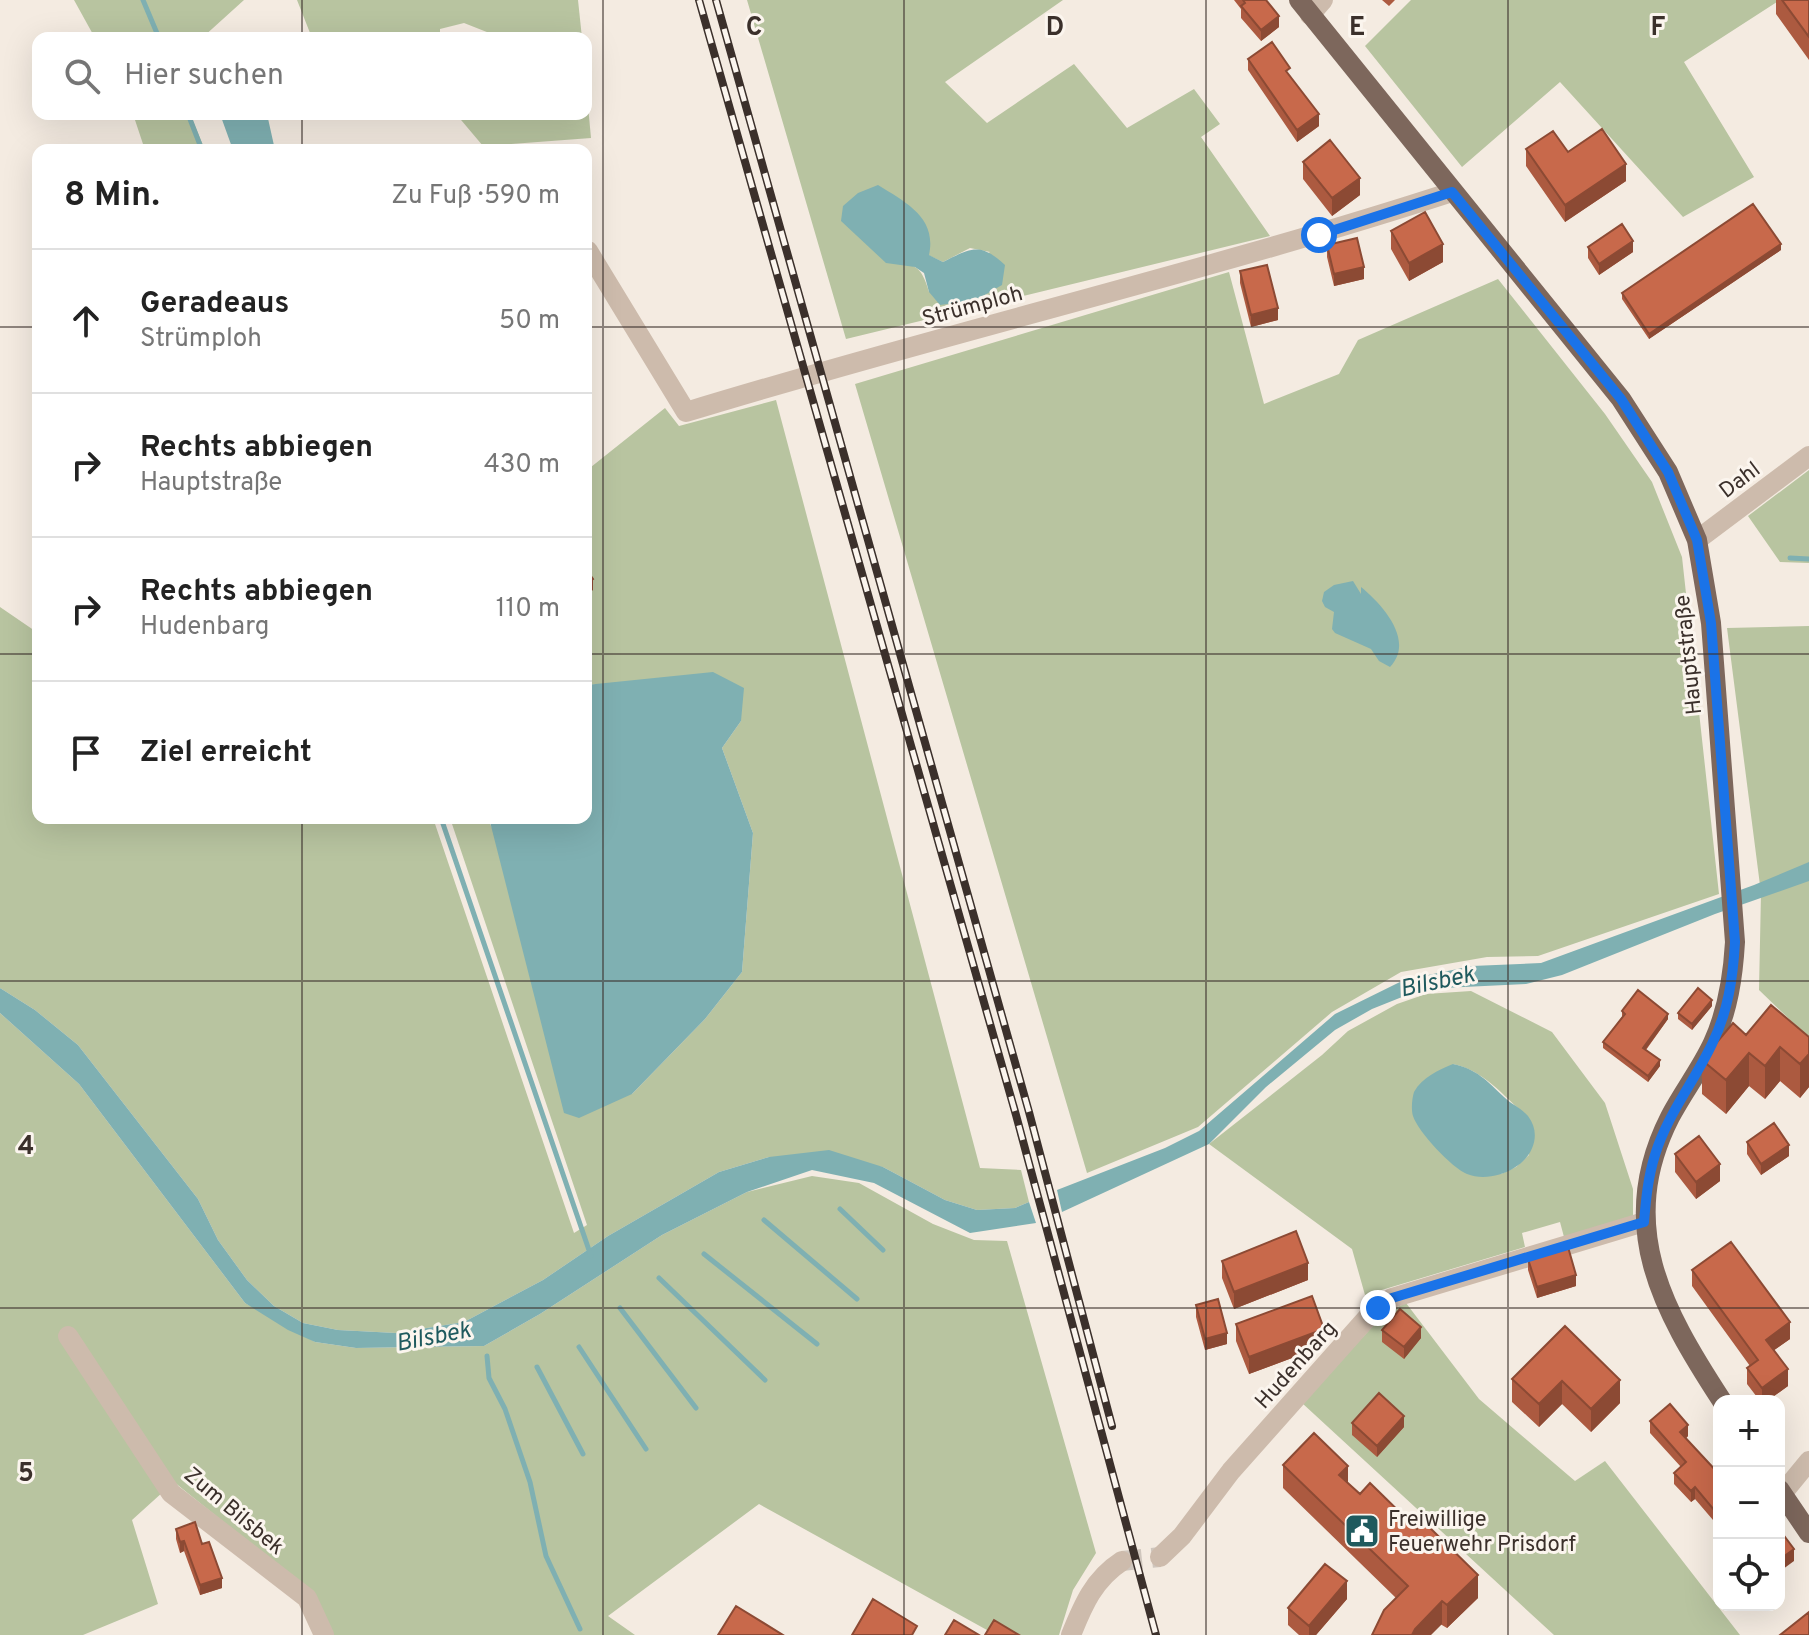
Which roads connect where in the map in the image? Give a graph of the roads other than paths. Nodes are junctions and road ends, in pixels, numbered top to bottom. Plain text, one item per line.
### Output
1 (1311, 5) edge
2 (1452, 192) junction
3 (592, 258) edge
4 (1809, 456) edge
5 (1697, 540) junction
6 (1644, 1222) junction
7 (68, 1336) dead end
8 (1718, 1395) edge
9 (1809, 1461) edge
10 (1785, 1486) edge
11 (1785, 1498) edge
12 (1809, 1533) edge
13 (1160, 1557) tunnel mouth
14 (1122, 1561) tunnel mouth
15 (324, 1635) edge
16 (1071, 1635) edge

1 - 2 main road, Hauptstraße
2 - 3 street, Strümploh
2 - 5 main road, Hauptstraße
4 - 5 street, Dahl
5 - 6 main road, Hauptstraße
6 - 8 main road, Hauptstraße
6 - 13 street, Hudenbarg
7 - 15 street, Zum Bilsbek
9 - 10 street
11 - 12 main road
14 - 16 street

